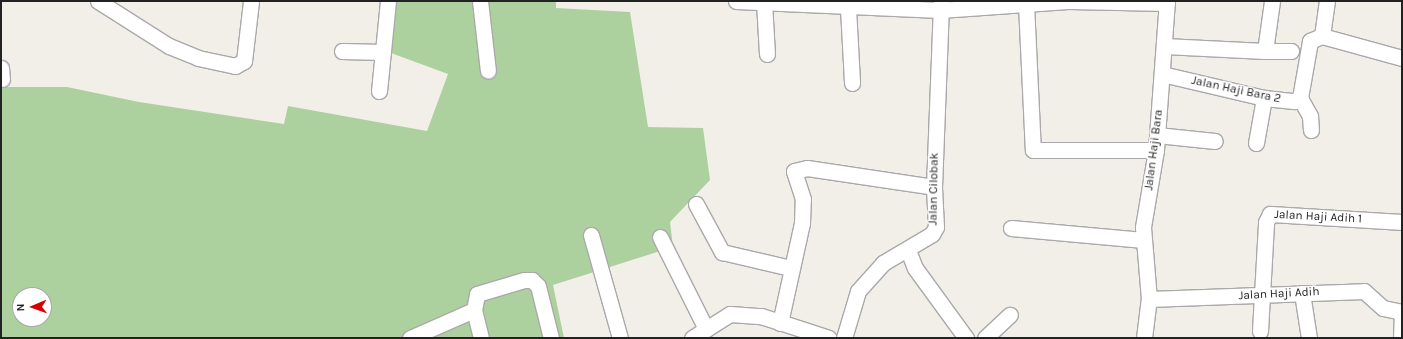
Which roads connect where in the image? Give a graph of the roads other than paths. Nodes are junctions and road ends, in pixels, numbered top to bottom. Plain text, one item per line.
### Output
1 (98, 1) edge
2 (251, 1) edge
3 (388, 1) edge
4 (480, 1) edge
5 (736, 1) edge
6 (1069, 1) edge
7 (1272, 1) edge
8 (1327, 1) edge
9 (764, 2) edge
10 (796, 2) edge
11 (1167, 2) edge
12 (1026, 4) junction
13 (941, 6) edge
14 (848, 8) junction
15 (1322, 36) junction
16 (1164, 46) junction
17 (342, 51) dead end
18 (1266, 51) junction
19 (1291, 51) dead end
20 (383, 52) junction
21 (767, 54) dead end
22 (1402, 58) edge
23 (488, 71) dead end
24 (1162, 74) junction
25 (852, 83) dead end
26 (379, 91) dead end
27 (1264, 98) junction
28 (1300, 98) junction
29 (1311, 130) dead end
30 (1215, 141) dead end
31 (1157, 142) junction
32 (1256, 143) dead end
33 (934, 187) junction
34 (696, 204) dead end
35 (1402, 222) edge
36 (1011, 228) dead end
37 (590, 235) dead end
38 (1143, 240) junction
39 (663, 243) dead end
40 (908, 250) junction
41 (791, 268) junction
42 (1302, 293) junction
43 (1263, 296) junction
44 (1149, 299) junction
45 (474, 310) junction
46 (1402, 312) edge
47 (1010, 315) dead end
48 (780, 323) junction
49 (706, 329) junction
50 (1260, 331) dead end
51 (412, 337) edge
52 (481, 338) edge
53 (551, 338) edge
54 (620, 338) edge
55 (692, 338) edge
56 (829, 338) edge
57 (844, 338) edge
58 (966, 338) edge
59 (985, 338) edge
60 (1144, 338) edge
61 (1309, 338) edge
62 (1401, 338) edge

1 - 2 street
3 - 20 street
4 - 23 street
5 - 9 street
6 - 11 street
6 - 12 street
7 - 18 street
8 - 15 street
9 - 10 street
9 - 21 street
10 - 14 street
11 - 16 street, Jalan Haji Bara
12 - 13 street
12 - 31 street
13 - 14 street
13 - 33 street, Jalan Cilobak
14 - 25 street
15 - 22 street
15 - 28 street
16 - 18 street
16 - 24 street, Jalan Haji Bara
17 - 20 street
18 - 19 street
20 - 26 street
24 - 27 street, Jalan Haji Bara 2
24 - 31 street, Jalan Haji Bara
27 - 28 street, Jalan Haji Bara 2
27 - 32 street
28 - 29 street
30 - 31 street
31 - 38 street, Jalan Haji Bara
33 - 40 street, Jalan Cilobak
33 - 41 street
34 - 41 street
35 - 43 street, Jalan Haji Adih 1
36 - 38 street
37 - 54 street
38 - 44 street, Jalan Haji Bara
39 - 49 street
40 - 57 street, Jalan Cilobak
40 - 58 street
41 - 48 street
42 - 43 street, Jalan Haji Adih
42 - 46 street, Jalan Haji Adih
42 - 61 street
43 - 44 street, Jalan Haji Adih
43 - 50 street
44 - 60 street, Jalan Haji Bara
45 - 51 street
45 - 52 street
45 - 53 street
46 - 62 street
47 - 59 street
48 - 49 street
48 - 56 street
49 - 55 street

